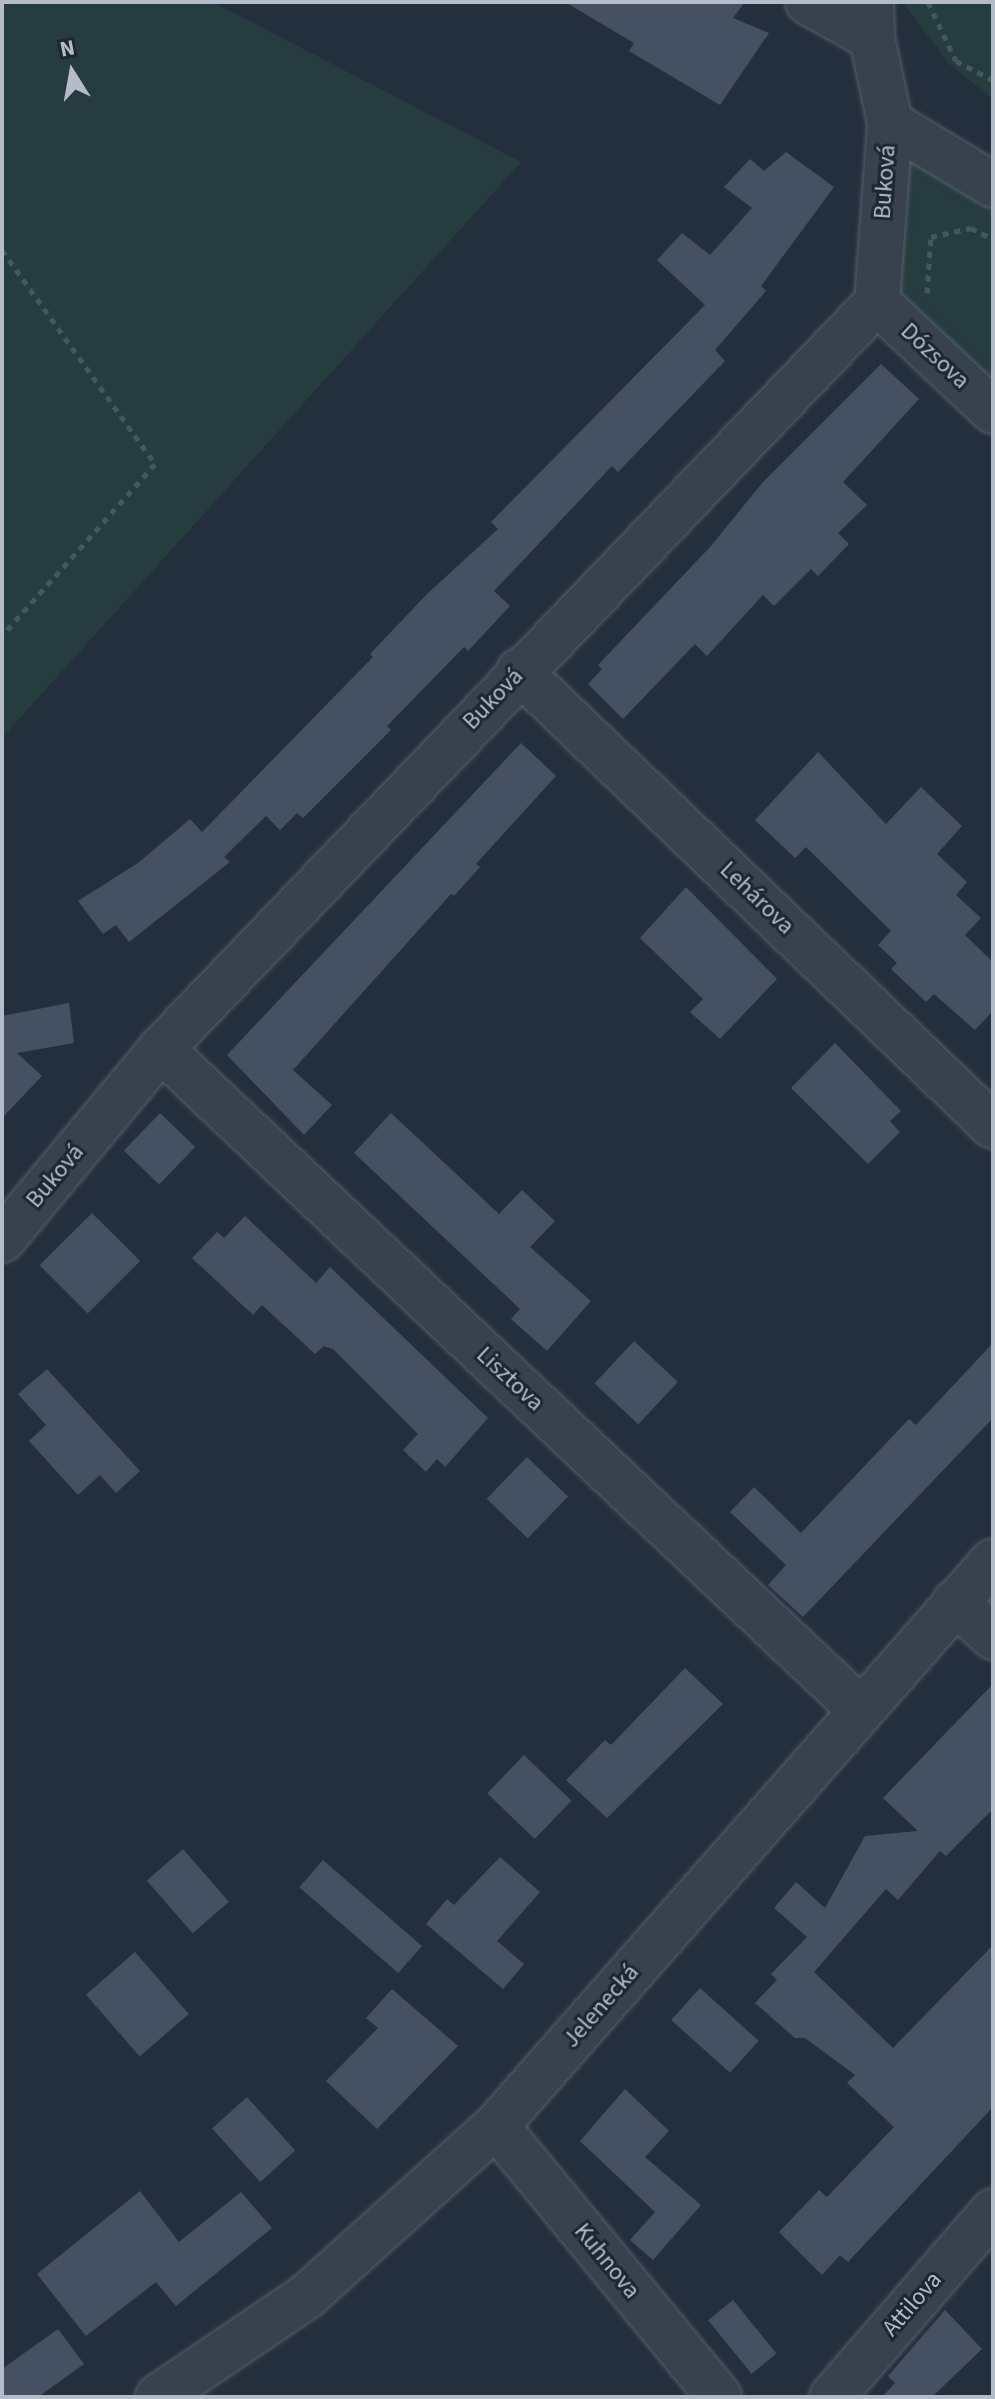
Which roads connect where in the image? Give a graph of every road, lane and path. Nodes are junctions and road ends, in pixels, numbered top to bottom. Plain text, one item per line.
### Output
1 (808, 2) edge
2 (928, 2) edge
3 (872, 20) edge
4 (993, 80) edge
5 (890, 123) junction
6 (993, 185) edge
7 (2, 250) edge
8 (877, 302) junction
9 (993, 411) edge
10 (2, 636) edge
11 (519, 671) junction
12 (161, 1049) junction
13 (993, 1126) edge
14 (2, 1240) edge
15 (993, 1561) edge
16 (955, 1602) junction
17 (993, 1637) edge
18 (860, 1709) junction
19 (496, 2126) junction
20 (993, 2211) edge
21 (158, 2397) edge
22 (719, 2397) edge
23 (832, 2397) edge

1 - 3 street
2 - 4 path
3 - 5 street
5 - 6 street
5 - 8 street, Buková
7 - 10 path
8 - 9 street, Dózsova
8 - 11 street, Buková
11 - 12 street, Buková
11 - 13 street, Lehárova
12 - 14 street, Buková
12 - 18 street, Lisztova
15 - 16 street, Jelenecká
16 - 17 street
16 - 18 street, Jelenecká
18 - 19 street, Jelenecká
19 - 21 street, Jelenecká
19 - 22 street, Kuhnova
20 - 23 street, Attilova

